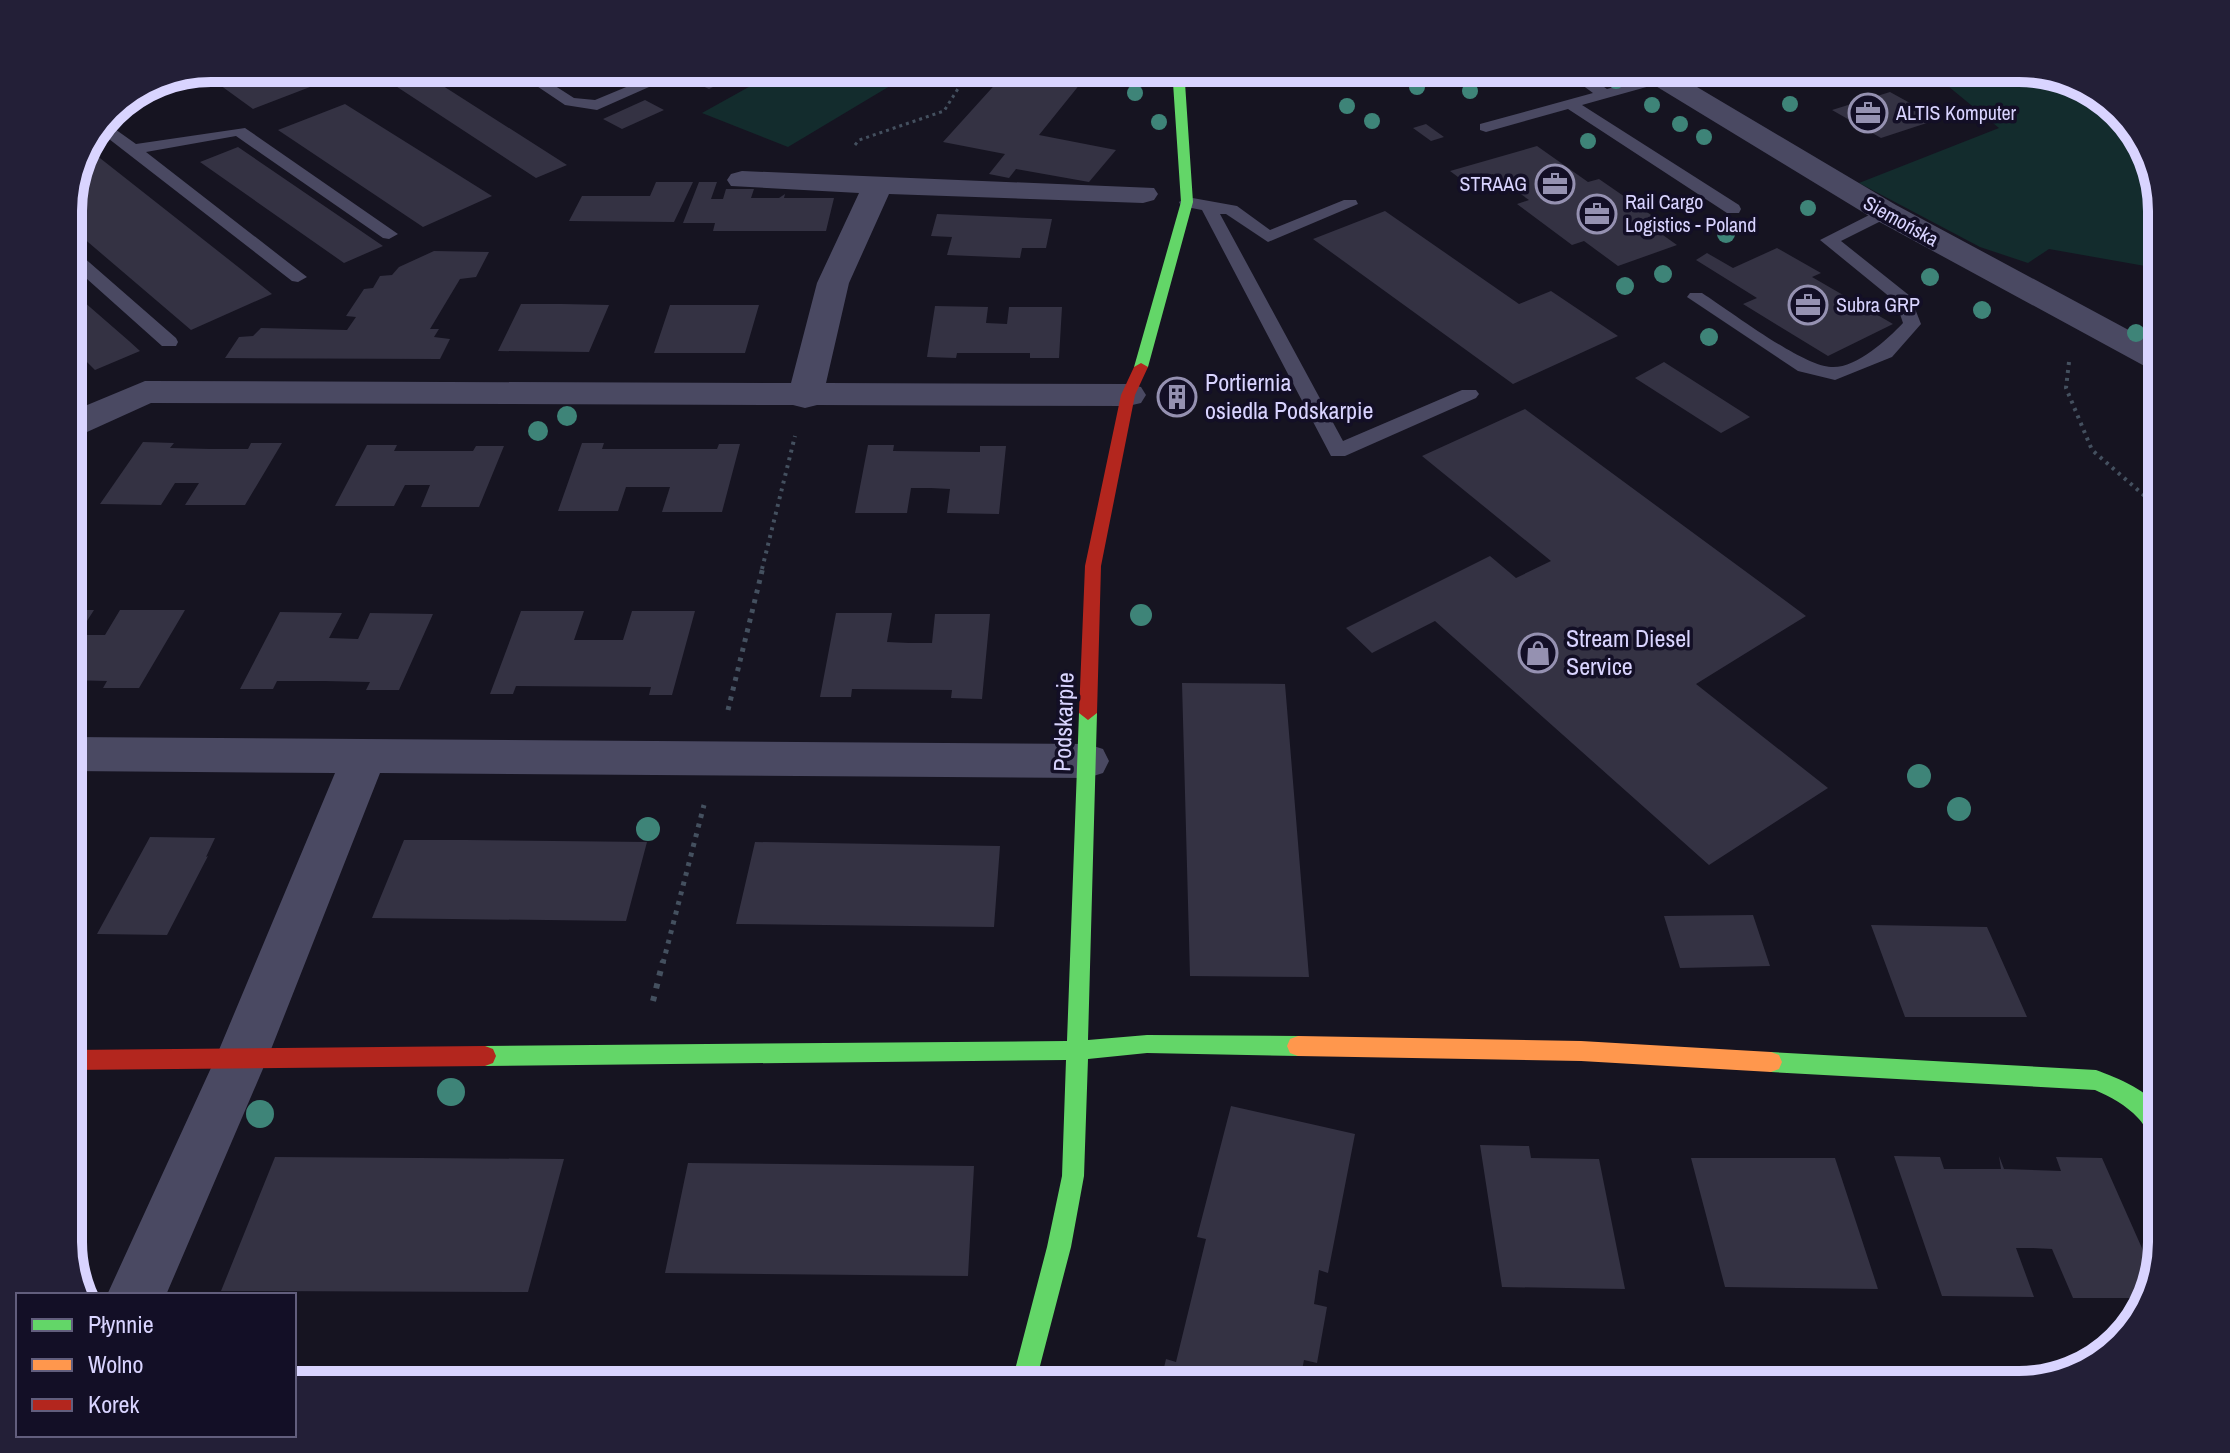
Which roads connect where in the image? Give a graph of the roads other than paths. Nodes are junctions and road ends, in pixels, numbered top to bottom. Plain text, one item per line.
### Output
1 (539, 82) edge
2 (652, 82) edge
3 (1179, 82) edge
4 (1587, 82) edge
5 (1634, 82) edge
6 (1670, 82) edge
7 (1605, 94) junction
8 (1570, 104) junction
9 (1486, 127) dead end
10 (110, 131) edge
11 (133, 149) junction
12 (742, 180) dead end
13 (878, 184) junction
14 (1143, 194) dead end
15 (1187, 202) junction
16 (1350, 204) dead end
17 (1209, 207) junction
18 (1733, 209) dead end
19 (1885, 212) junction
20 (389, 234) dead end
21 (82, 265) edge
22 (298, 277) dead end
23 (1696, 297) dead end
24 (169, 342) dead end
25 (2148, 354) edge
26 (1469, 394) dead end
27 (1128, 395) junction
28 (805, 397) junction
29 (82, 420) edge
30 (82, 754) edge
31 (364, 757) junction
32 (1087, 761) junction
33 (1078, 1050) junction
34 (242, 1057) junction
35 (82, 1060) edge
36 (2148, 1112) edge
37 (137, 1293) edge
38 (1027, 1371) edge

1 - 2 lane
3 - 15 street, Podskarpie
4 - 7 lane
5 - 7 lane
6 - 19 street, Siemońska
7 - 8 lane
8 - 9 lane
8 - 18 lane
10 - 11 lane
11 - 20 lane
11 - 22 lane
12 - 13 street
13 - 14 street
13 - 28 street
15 - 17 lane
15 - 27 street, Podskarpie
16 - 17 lane
17 - 26 lane
19 - 23 lane
19 - 25 street, Siemońska
21 - 24 lane
27 - 28 street
27 - 32 street, Podskarpie
28 - 29 street
30 - 31 street
31 - 32 street
31 - 34 street
32 - 33 street, Podskarpie
33 - 34 street
33 - 36 street
33 - 38 street, Podskarpie
34 - 35 street
34 - 37 street

